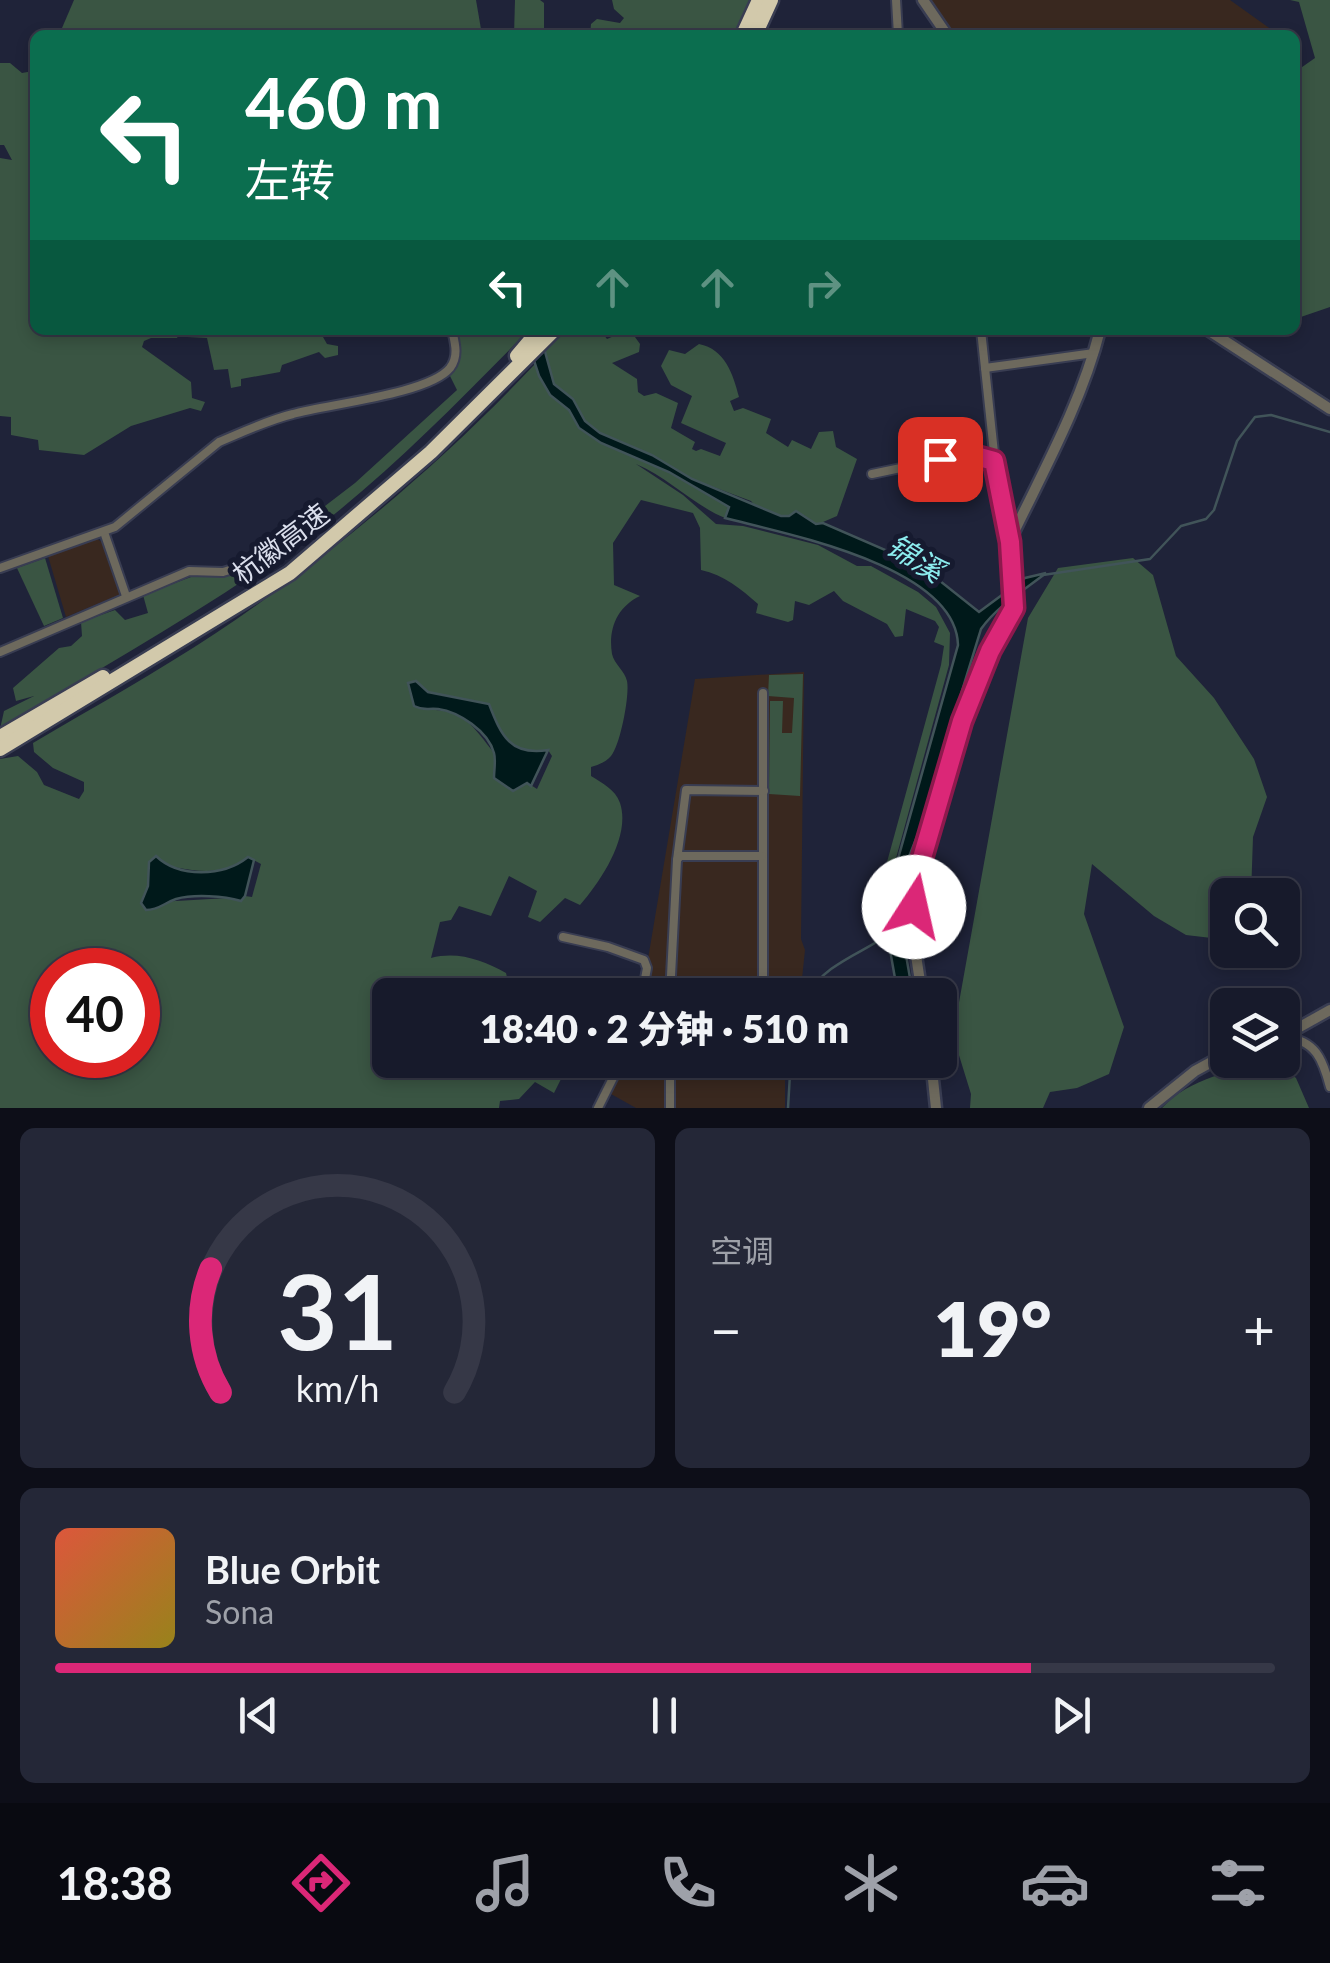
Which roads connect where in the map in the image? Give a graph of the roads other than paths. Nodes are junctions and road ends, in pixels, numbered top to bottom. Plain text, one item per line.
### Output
1 (759, 0) edge
2 (771, 0) edge
3 (896, 0) edge
4 (923, 0) edge
5 (745, 30) edge
6 (757, 30) edge
7 (898, 30) edge
8 (943, 30) edge
9 (453, 335) edge
10 (536, 335) edge
11 (548, 335) edge
12 (982, 335) edge
13 (1099, 335) edge
14 (1216, 335) edge
15 (1094, 352) junction
16 (516, 363) junction
17 (985, 368) junction
18 (1330, 409) edge
19 (994, 461) junction
20 (872, 474) dead end
21 (104, 532) junction
22 (1010, 542) junction
23 (0, 568) edge
24 (236, 568) dead end
25 (126, 596) junction
26 (0, 652) edge
27 (763, 693) dead end
28 (0, 737) edge
29 (0, 749) edge
30 (764, 791) junction
31 (762, 856) junction
32 (677, 860) junction
33 (563, 938) dead end
34 (645, 978) edge
35 (671, 978) edge
36 (763, 978) edge
37 (919, 978) edge
38 (1330, 1010) edge
39 (1300, 1027) edge
40 (1300, 1041) edge
41 (1210, 1063) edge
42 (613, 1078) edge
43 (670, 1078) edge
44 (933, 1078) edge
45 (1330, 1087) edge
46 (598, 1108) edge
47 (670, 1108) edge
48 (936, 1108) edge
49 (1149, 1108) edge

1 - 5 highway
2 - 6 highway
3 - 7 street
4 - 8 street
9 - 21 street
10 - 16 highway, 杭徽高速
11 - 16 highway, 杭徽高速
12 - 17 street
13 - 15 street
14 - 18 street
15 - 17 street
15 - 22 street
16 - 28 highway, 杭徽高速
16 - 29 highway, 杭徽高速
17 - 19 street
19 - 20 street
19 - 22 street
21 - 23 street
21 - 25 street
22 - 37 street
24 - 25 street
25 - 26 street
27 - 30 street
30 - 31 street
30 - 32 street
31 - 32 street
31 - 36 street
32 - 35 street
33 - 34 street
38 - 39 street
40 - 45 street
41 - 49 street
42 - 46 street
43 - 47 street
44 - 48 street

